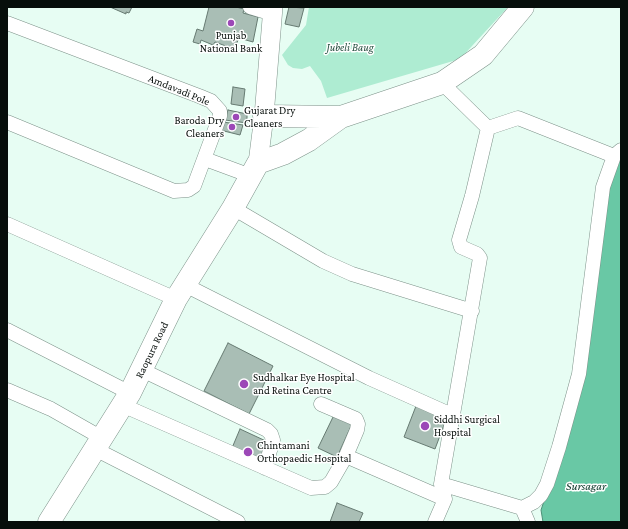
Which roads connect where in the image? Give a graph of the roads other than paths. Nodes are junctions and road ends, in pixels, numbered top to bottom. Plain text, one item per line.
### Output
1 (250, 7) edge
2 (523, 7) edge
3 (273, 10) edge
4 (7, 23) edge
5 (442, 83) junction
6 (264, 116) junction
7 (341, 117) junction
8 (7, 122) edge
9 (488, 128) junction
10 (617, 153) edge
11 (205, 159) junction
12 (255, 169) junction
13 (234, 208) junction
14 (7, 224) edge
15 (181, 292) junction
16 (472, 311) junction
17 (7, 330) edge
18 (142, 370) junction
19 (7, 390) edge
20 (126, 399) junction
21 (321, 404) dead end
22 (454, 416) junction
23 (99, 443) junction
24 (346, 456) junction
25 (265, 468) junction
26 (442, 484) junction
27 (445, 499) junction
28 (522, 508) junction
29 (49, 522) edge
30 (238, 522) edge
31 (435, 522) edge
32 (528, 522) edge

1 - 3 street
2 - 5 main road
3 - 6 main road
4 - 11 street, Amdavadi Pole
5 - 7 main road
5 - 9 street
6 - 7 main road
6 - 12 main road
7 - 12 main road
8 - 11 street, Amdavadi Pole
9 - 10 street
9 - 16 street
10 - 28 street
11 - 12 street
12 - 13 main road, Raopura Road
13 - 15 main road, Raopura Road
13 - 16 street
14 - 15 street
15 - 18 main road, Raopura Road
15 - 22 street
16 - 22 street
17 - 20 street
18 - 20 main road, Raopura Road
18 - 25 street
19 - 23 street
20 - 23 main road, Raopura Road
20 - 25 street
21 - 24 street
22 - 26 street
23 - 29 main road, Raopura Road
23 - 30 street
24 - 25 street
24 - 27 street
26 - 27 street
26 - 28 street
27 - 31 street
28 - 32 street

